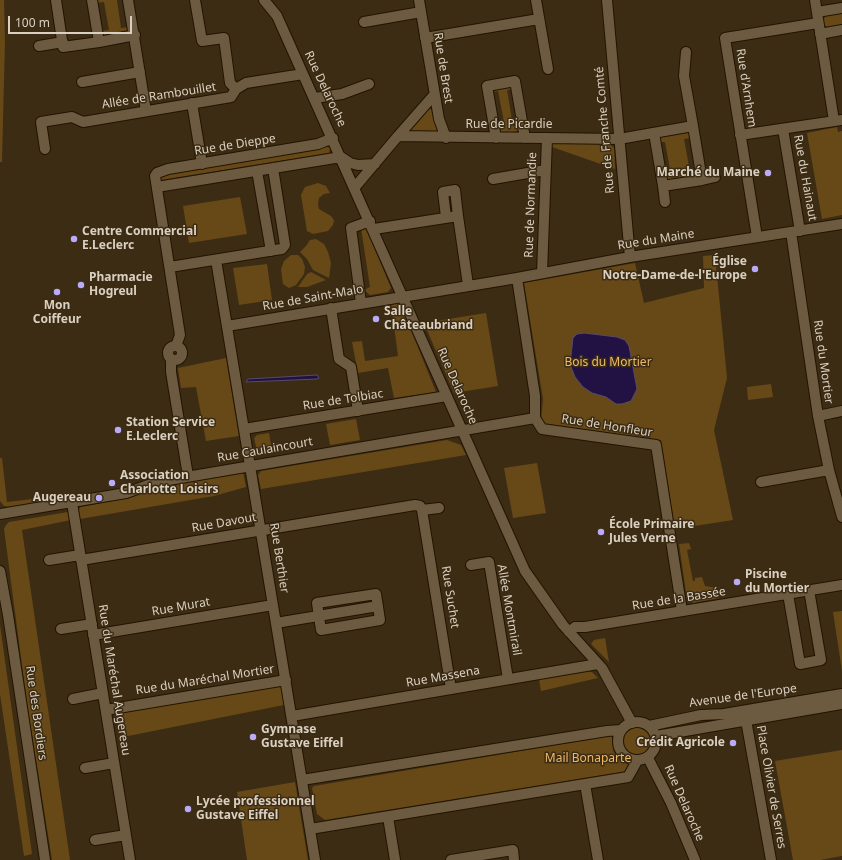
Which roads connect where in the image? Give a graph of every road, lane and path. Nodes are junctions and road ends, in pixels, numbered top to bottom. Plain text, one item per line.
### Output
1 (56, 0) edge
2 (92, 0) edge
3 (128, 0) edge
4 (195, 0) edge
5 (264, 0) edge
6 (419, 0) edge
7 (536, 0) edge
8 (607, 0) edge
9 (815, 0) edge
10 (842, 8) edge
11 (421, 12) junction
12 (817, 12) junction
13 (540, 19) junction
14 (364, 22) dead end
15 (818, 23) junction
16 (842, 30) edge
17 (820, 34) junction
18 (135, 35) junction
19 (425, 38) junction
20 (63, 42) junction
21 (98, 42) junction
22 (39, 46) dead end
23 (686, 52) dead end
24 (548, 69) dead end
25 (140, 72) junction
26 (303, 74) junction
27 (82, 82) dead end
28 (369, 84) dead end
29 (236, 89) junction
30 (434, 95) junction
31 (315, 98) junction
32 (192, 103) junction
33 (146, 111) junction
34 (838, 120) edge
35 (693, 126) junction
36 (783, 129) junction
37 (654, 133) junction
38 (740, 135) junction
39 (398, 136) junction
40 (333, 138) junction
41 (446, 138) junction
42 (496, 138) junction
43 (525, 138) junction
44 (547, 138) junction
45 (619, 139) junction
46 (45, 149) dead end
47 (341, 156) junction
48 (202, 164) junction
49 (375, 164) junction
50 (273, 168) junction
51 (546, 170) junction
52 (257, 171) junction
53 (715, 177) dead end
54 (493, 179) dead end
55 (702, 180) junction
56 (663, 186) junction
57 (157, 187) junction
58 (355, 187) junction
59 (665, 202) dead end
60 (458, 216) junction
61 (446, 218) junction
62 (842, 224) edge
63 (372, 225) junction
64 (796, 232) junction
65 (756, 237) junction
66 (271, 251) junction
67 (630, 257) junction
68 (216, 260) junction
69 (170, 267) junction
70 (542, 273) junction
71 (517, 278) junction
72 (468, 286) junction
73 (404, 296) junction
74 (361, 303) junction
75 (331, 308) junction
76 (227, 326) junction
77 (447, 396) junction
78 (358, 410) junction
79 (842, 411) edge
80 (818, 416) junction
81 (535, 418) junction
82 (244, 429) junction
83 (462, 430) junction
84 (251, 466) junction
85 (829, 470) junction
86 (188, 476) junction
87 (761, 482) dead end
88 (72, 503) junction
89 (439, 508) dead end
90 (422, 510) junction
91 (0, 514) edge
92 (842, 517) edge
93 (261, 530) junction
94 (81, 558) junction
95 (49, 560) dead end
96 (471, 565) dead end
97 (0, 571) edge
98 (842, 585) edge
99 (809, 590) junction
100 (788, 594) junction
101 (273, 605) junction
102 (682, 611) junction
103 (319, 616) junction
104 (276, 623) junction
105 (92, 624) junction
106 (61, 629) dead end
107 (569, 632) junction
108 (93, 635) junction
109 (598, 664) junction
110 (508, 679) junction
111 (286, 680) junction
112 (451, 689) junction
113 (103, 693) junction
114 (842, 694) edge
115 (73, 698) dead end
116 (842, 704) edge
117 (106, 710) junction
118 (292, 716) junction
119 (746, 720) junction
120 (632, 722) junction
121 (649, 726) junction
122 (621, 730) junction
123 (656, 736) junction
124 (648, 758) junction
125 (638, 761) junction
126 (114, 763) junction
127 (85, 768) dead end
128 (302, 780) junction
129 (585, 784) junction
130 (388, 817) junction
131 (310, 829) junction
132 (126, 835) junction
133 (96, 840) dead end
134 (45, 860) edge
135 (130, 860) edge
136 (315, 860) edge
137 (395, 860) edge
138 (451, 860) edge
139 (514, 860) edge
140 (598, 860) edge
141 (694, 860) edge
142 (771, 860) edge

1 - 20 street
2 - 21 street
3 - 18 street
4 - 29 street
5 - 26 street, Rue Delaroche
6 - 11 street, Rue de Brest
7 - 13 street
8 - 45 street, Rue de Franche Comté
9 - 12 street
10 - 12 street
11 - 14 street
11 - 19 street, Rue de Brest
12 - 15 street
13 - 19 street
13 - 24 street
15 - 17 street
15 - 38 street, Rue d'Arnhem
16 - 17 street
17 - 34 street
18 - 21 street
18 - 25 street
19 - 30 street, Rue de Brest
20 - 21 street
20 - 22 street
23 - 35 street
25 - 27 street
25 - 33 street
26 - 29 street, Allée de Rambouillet
26 - 31 street, Rue Delaroche
28 - 31 street
29 - 32 street, Allée de Rambouillet
30 - 39 street
30 - 41 street, Rue de Brest
31 - 40 street, Rue Delaroche
32 - 33 street, Allée de Rambouillet
32 - 48 street
33 - 46 street, Allée de Rambouillet
34 - 36 street, Rue du Hainaut
35 - 37 street, Rue de Picardie
35 - 55 street
36 - 38 street, Rue du Hainaut
36 - 64 street, Rue du Hainaut
37 - 45 street, Rue de Picardie
37 - 56 street
38 - 65 street, Rue d'Arnhem
39 - 41 street, Rue de Picardie
39 - 49 street
40 - 47 street, Rue Delaroche
40 - 48 street, Rue de Dieppe
41 - 42 street, Rue de Picardie
42 - 43 street, Rue de Picardie
42 - 43 street
43 - 44 street, Rue de Picardie
44 - 45 street, Rue de Picardie
44 - 51 street, Rue de Normandie
45 - 67 street, Rue de Franche Comté
47 - 49 street
47 - 50 street
47 - 58 street, Rue Delaroche
48 - 57 street, Rue de Dieppe
49 - 58 street
50 - 52 street
50 - 66 street
51 - 54 street
51 - 70 street, Rue de Normandie
52 - 57 street
52 - 66 street
53 - 55 street
55 - 56 street
56 - 59 street
57 - 69 street, Rue de Dieppe
58 - 63 street, Rue Delaroche
60 - 61 street
60 - 61 street
60 - 72 street
61 - 63 street
62 - 64 street, Rue du Maine
63 - 73 street, Rue Delaroche
63 - 74 street
64 - 65 street, Rue du Maine
64 - 80 street, Rue du Mortier
65 - 67 street, Rue du Maine
66 - 68 street
67 - 70 street, Rue du Maine
68 - 69 street
68 - 76 street, Rue Berthier
69 - 86 street, Rue de Dieppe
70 - 71 street, Rue du Maine
71 - 72 street, Rue du Maine
71 - 81 street
72 - 73 street, Rue du Maine
73 - 74 street, Rue de Saint-Malo
73 - 77 street, Rue Delaroche
74 - 75 street, Rue de Saint-Malo
75 - 76 street, Rue de Saint-Malo
75 - 78 street
76 - 82 street, Rue Berthier
77 - 78 street, Rue de Tolbiac
77 - 83 street, Rue Delaroche
78 - 82 street, Rue de Tolbiac
79 - 80 street
80 - 85 street, Rue du Mortier
81 - 83 street, Rue Caulaincourt
81 - 102 street, Rue de Honfleur
82 - 84 street, Rue Berthier
83 - 84 street, Rue Caulaincourt
83 - 107 street, Rue Delaroche
84 - 86 street, Rue Caulaincourt
84 - 93 street, Rue Berthier
85 - 87 street
85 - 92 street, Rue du Mortier
86 - 88 street, Rue Caulaincourt
88 - 91 street, Rue Caulaincourt
88 - 94 street, Rue du Maréchal Augereau
89 - 90 street, Rue Davout
90 - 93 street, Rue Davout
90 - 112 street, Rue Suchet
93 - 94 street, Rue Davout
93 - 101 street, Rue Berthier
94 - 95 street, Rue Davout
94 - 105 street, Rue du Maréchal Augereau
96 - 110 street, Allée Montmirail
97 - 134 street, Rue des Bordiers
98 - 99 street, Rue de la Bassée
99 - 100 street, Rue de la Bassée
99 - 100 street
100 - 102 street, Rue de la Bassée
101 - 104 street, Rue Berthier
101 - 108 street, Rue Murat
102 - 107 street, Rue de la Bassée
103 - 103 street
103 - 104 street
104 - 111 street, Rue Berthier
105 - 106 street
105 - 108 street, Rue du Maréchal Augereau
107 - 109 street, Rue Delaroche
108 - 113 street, Rue du Maréchal Augereau
109 - 110 street, Rue Massena
109 - 120 street, Rue Delaroche
110 - 112 street, Rue Massena
111 - 117 street, Rue du Maréchal Mortier
111 - 118 street, Rue Berthier
112 - 118 street, Rue Massena
113 - 115 street
113 - 117 street, Rue du Maréchal Augereau
114 - 121 street, Avenue de l'Europe
116 - 119 street, Avenue de l'Europe
117 - 126 street, Rue du Maréchal Augereau
118 - 128 street, Rue Berthier
119 - 123 street, Avenue de l'Europe
119 - 142 street, Place Olivier de Serres
120 - 121 street
120 - 122 street
121 - 123 street
122 - 125 street
122 - 128 street
123 - 124 street
124 - 125 street
124 - 141 street, Rue Delaroche
125 - 129 street
126 - 127 street
126 - 132 street, Rue du Maréchal Augereau
128 - 131 street, Rue Berthier
129 - 130 street
129 - 140 street
130 - 131 street
130 - 137 street
131 - 136 street, Rue Berthier
132 - 133 street
132 - 135 street, Rue du Maréchal Augereau
138 - 139 street

